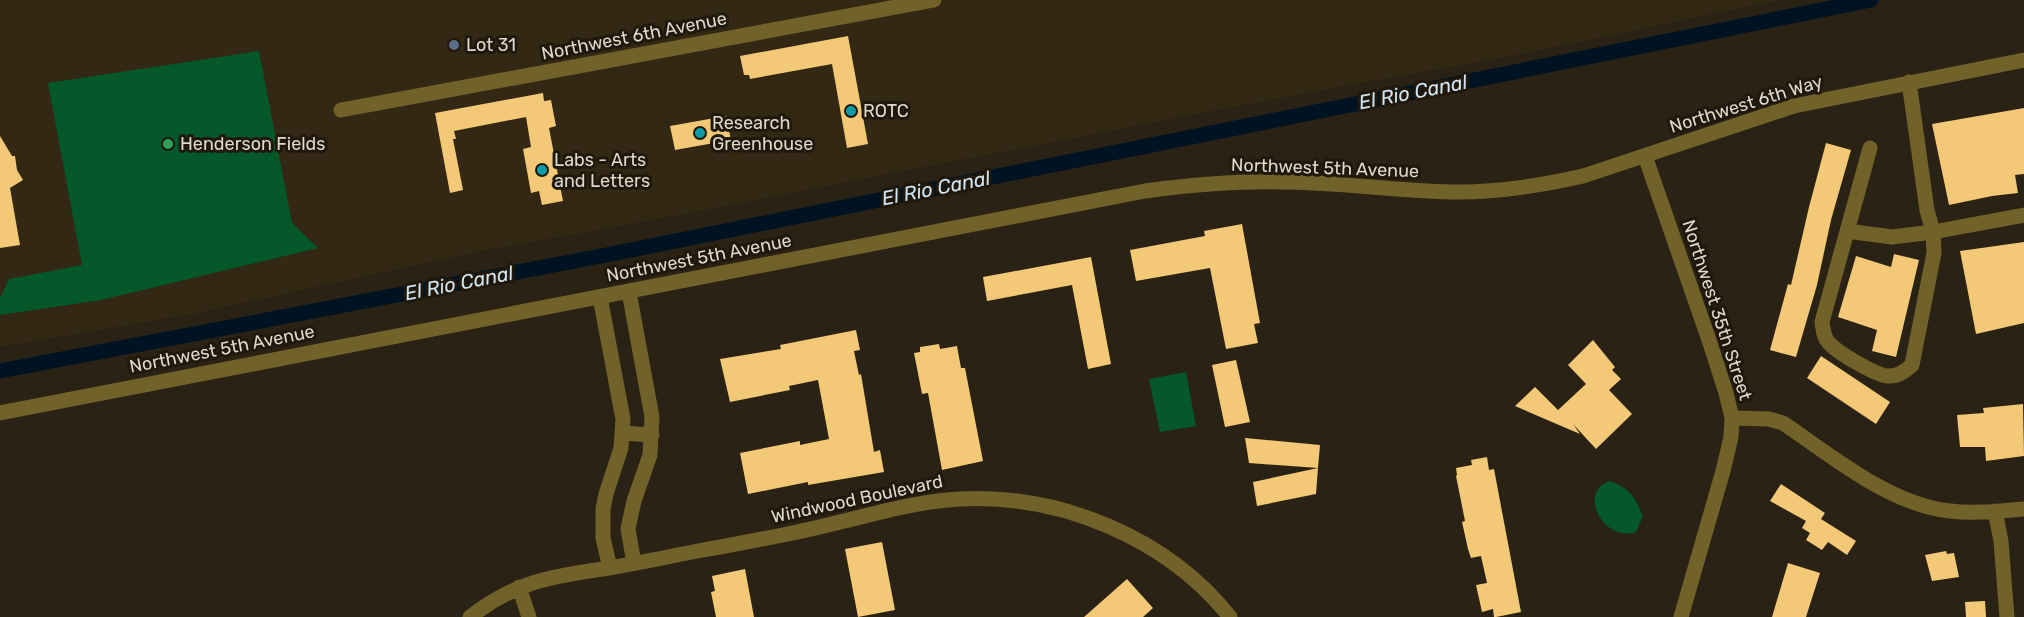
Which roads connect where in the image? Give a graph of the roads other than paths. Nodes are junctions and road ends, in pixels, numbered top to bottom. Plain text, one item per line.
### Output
1 (934, 0) edge
2 (889, 4) edge
3 (2024, 60) edge
4 (1909, 82) junction
5 (341, 111) dead end
6 (1870, 148) dead end
7 (1645, 156) junction
8 (1482, 191) joint
9 (2024, 215) edge
10 (1846, 231) junction
11 (1933, 232) junction
12 (629, 291) junction
13 (600, 297) junction
14 (0, 413) edge
15 (1732, 418) junction
16 (623, 433) junction
17 (652, 435) junction
18 (2024, 509) edge
19 (1995, 511) junction
20 (634, 563) junction
21 (610, 568) junction
22 (519, 587) junction
23 (470, 617) edge
24 (530, 617) edge
25 (1230, 617) edge
26 (1681, 617) edge
27 (2007, 617) edge

1 - 2 street, Northwest 6th Avenue
2 - 5 street, Northwest 6th Avenue
3 - 4 street, Northwest 6th Way
4 - 7 street, Northwest 6th Way
4 - 11 street
6 - 10 street
7 - 8 street, Northwest 6th Way
7 - 15 street, Northwest 35th Street
8 - 12 street, Northwest 5th Avenue
9 - 11 street
10 - 11 street
10 - 11 street
12 - 13 street, Northwest 5th Avenue
12 - 17 street
13 - 14 street, Northwest 5th Avenue
13 - 16 street
15 - 19 street
15 - 26 street, Northwest 35th Street
16 - 17 street
16 - 21 street
17 - 20 street
18 - 19 street
19 - 27 street
20 - 21 street, Windwood Boulevard
20 - 25 street, Windwood Boulevard
21 - 22 street, Windwood Boulevard
22 - 23 street, Windwood Boulevard
22 - 24 street

